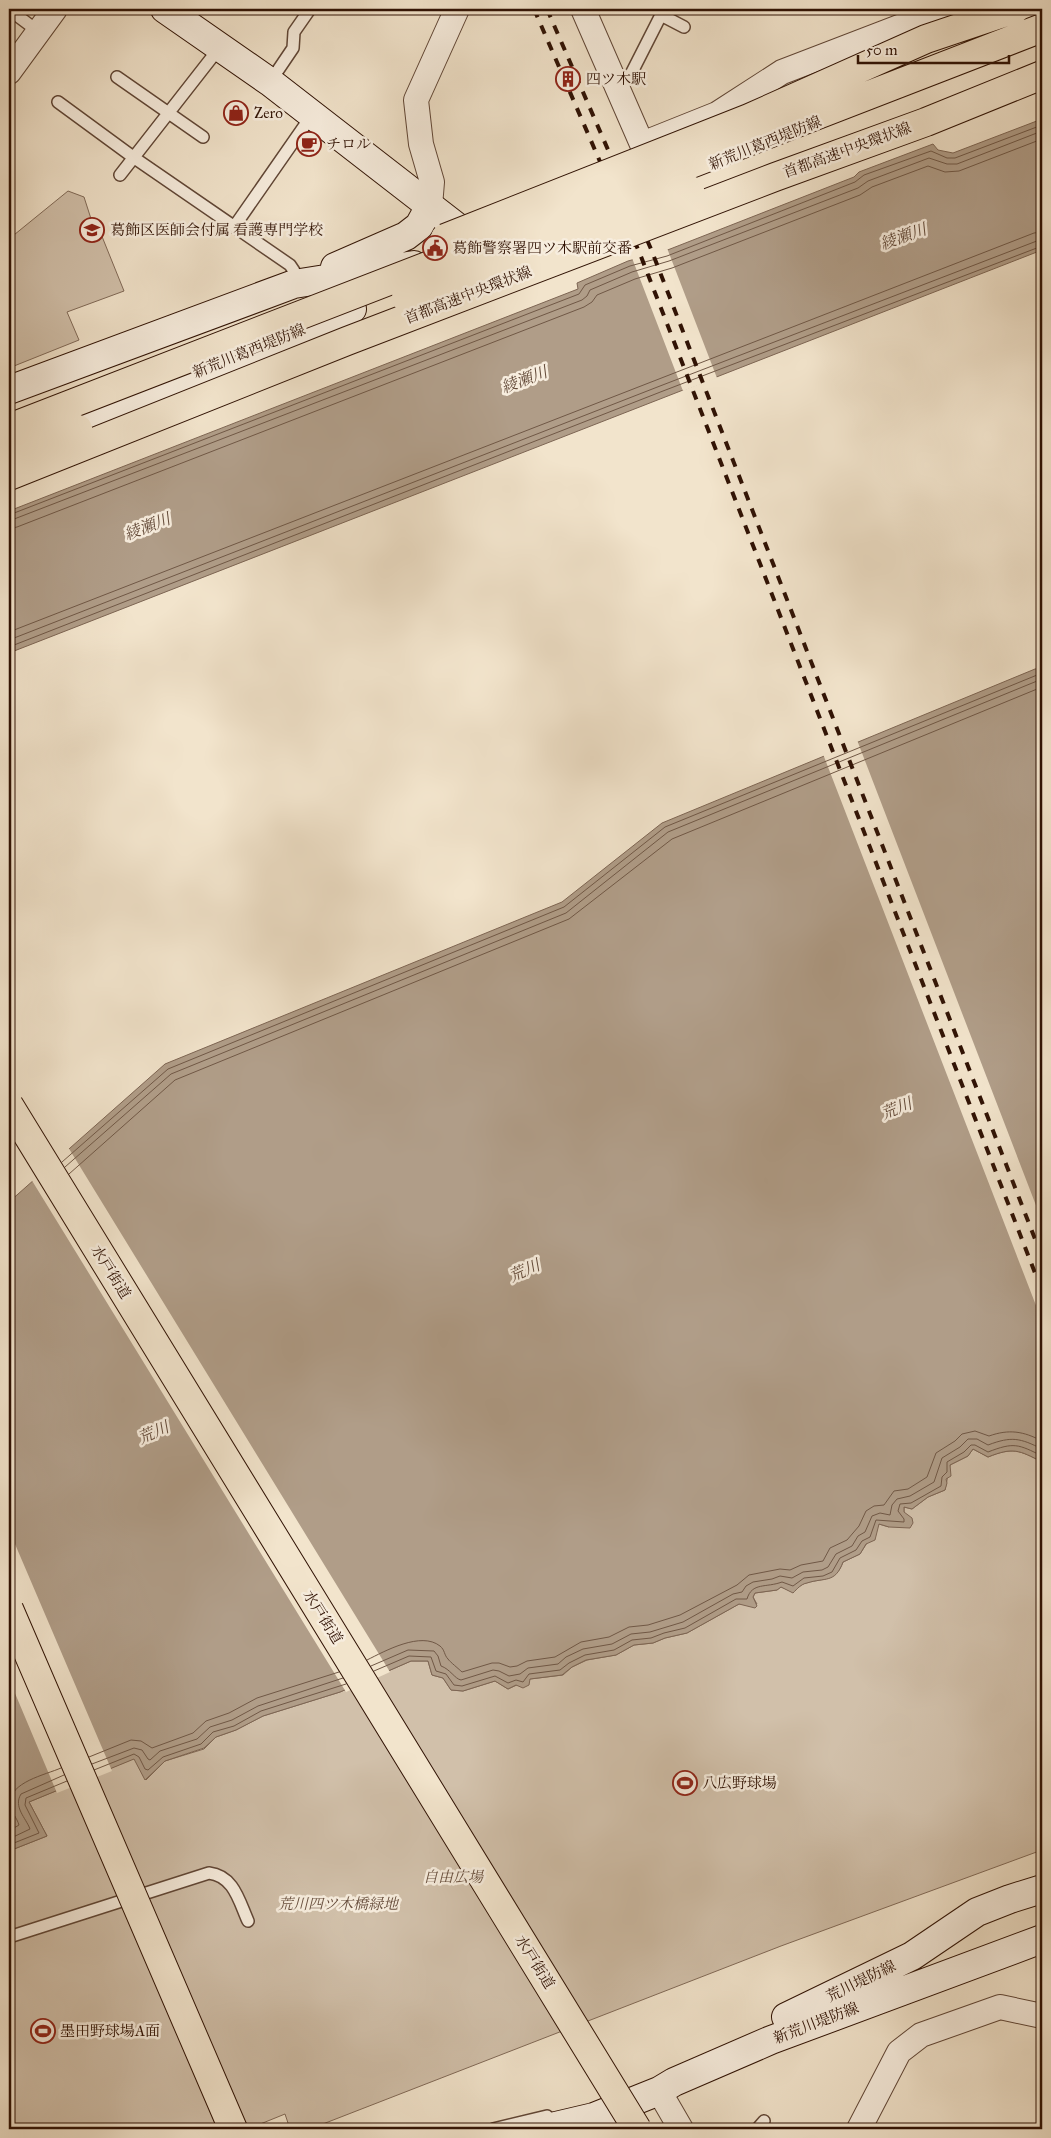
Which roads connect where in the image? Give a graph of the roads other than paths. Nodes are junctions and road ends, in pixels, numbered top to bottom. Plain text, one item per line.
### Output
1 (55, 9) edge
2 (310, 9) edge
3 (457, 9) edge
4 (583, 9) edge
5 (946, 9) edge
6 (1015, 9) edge
7 (11, 11) dead end
8 (178, 13) edge
9 (684, 27) dead end
10 (1042, 28) edge
11 (39, 32) junction
12 (1042, 40) edge
13 (220, 47) junction
14 (1042, 63) edge
15 (9, 72) edge
16 (1042, 75) edge
17 (117, 77) dead end
18 (270, 82) junction
19 (618, 87) junction
20 (58, 102) dead end
21 (168, 113) junction
22 (312, 114) junction
23 (203, 137) dead end
24 (642, 144) junction
25 (133, 158) junction
26 (120, 174) dead end
27 (660, 185) junction
28 (430, 206) junction
29 (234, 227) junction
30 (490, 253) junction
31 (294, 284) junction
32 (9, 390) edge
33 (9, 409) edge
34 (9, 428) edge
35 (9, 450) edge
36 (9, 476) edge
37 (9, 1105) edge
38 (9, 1609) edge
39 (1042, 1889) edge
40 (248, 1921) dead end
41 (9, 1937) edge
42 (1042, 1939) edge
43 (1042, 2016) edge
44 (659, 2091) junction
45 (590, 2118) edge
46 (549, 2121) edge
47 (234, 2129) edge
48 (493, 2129) edge
49 (637, 2129) edge
50 (681, 2129) edge
51 (859, 2129) edge

1 - 11 street
2 - 18 lane
3 - 28 street
4 - 19 street
5 - 24 street
6 - 33 highway, bridge
7 - 11 lane
8 - 13 main road
9 - 19 lane
10 - 34 highway, bridge
11 - 15 street
12 - 27 main road, 新荒川葛西堤防線
13 - 18 main road
13 - 21 lane
14 - 35 highway, bridge
16 - 36 highway, 首都高速中央環状線, bridge
17 - 21 lane
18 - 22 main road
19 - 24 street
20 - 25 lane
21 - 23 lane
21 - 25 lane
22 - 28 main road
22 - 29 lane
24 - 27 street
25 - 26 lane
25 - 29 lane
27 - 30 main road, 新荒川葛西堤防線
28 - 30 main road
28 - 31 main road, 新荒川葛西堤防線
29 - 31 lane
30 - 31 main road, 新荒川葛西堤防線
30 - 35 main road, 新荒川葛西堤防線
31 - 32 main road, 新荒川葛西堤防線
37 - 49 highway, 水戸街道, bridge
38 - 47 highway, bridge
39 - 44 main road, 荒川堤防線
40 - 41 lane
42 - 44 main road, 新荒川堤防線
43 - 51 street
44 - 45 main road, 新荒川堤防線
44 - 50 street
45 - 46 main road, 新荒川堤防線
46 - 48 lane, 新荒川堤防線

